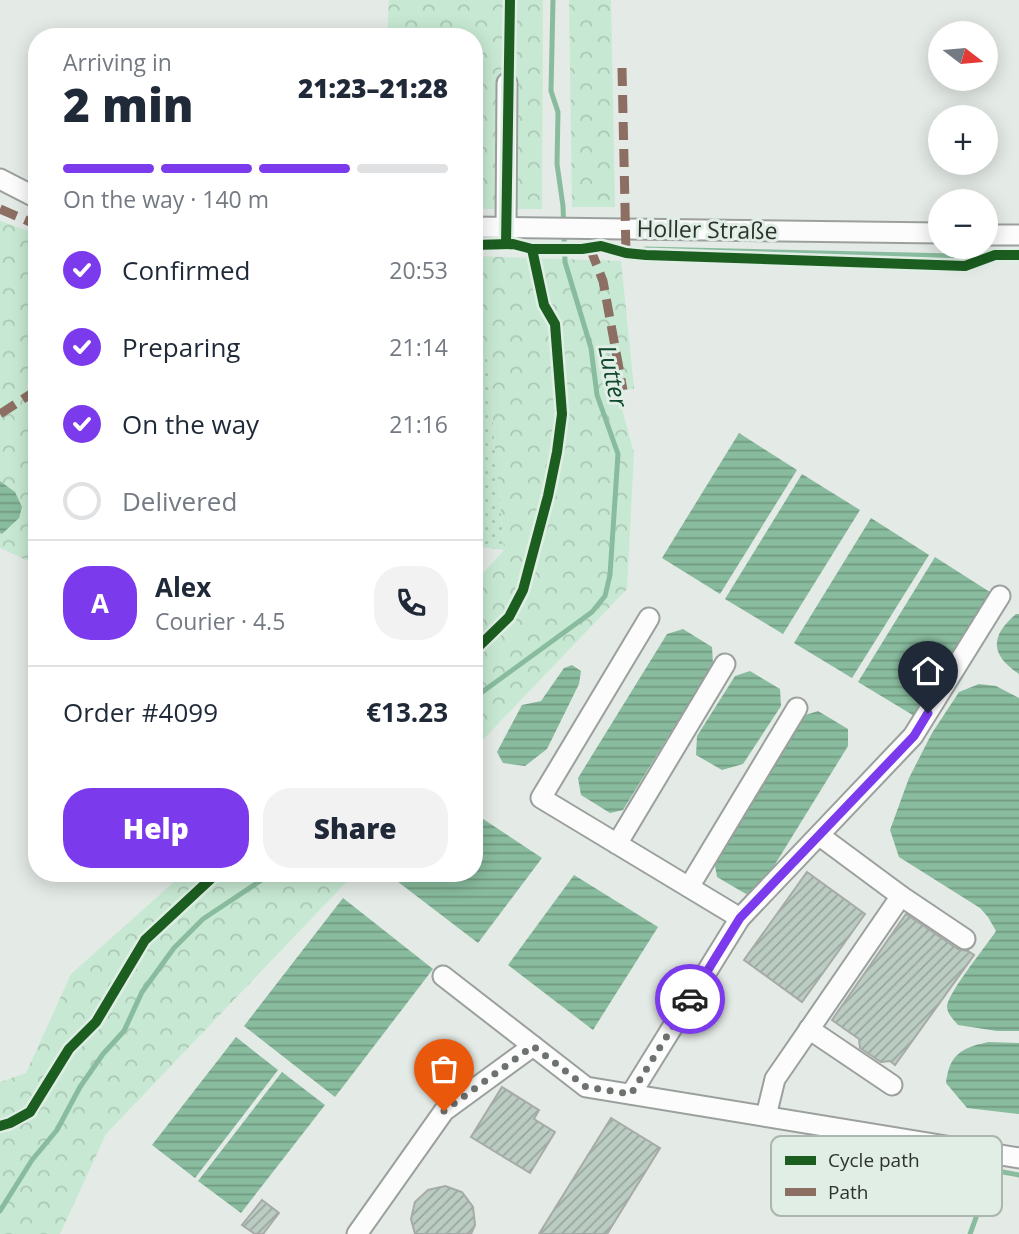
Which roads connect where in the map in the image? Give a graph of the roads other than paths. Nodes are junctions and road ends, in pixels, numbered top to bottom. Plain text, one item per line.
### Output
1 (507, 83) dead end
2 (0, 179) edge
3 (28, 193) edge
4 (506, 227) junction
5 (483, 228) edge
6 (928, 233) edge
7 (998, 235) edge
8 (1019, 235) edge
9 (1000, 596) dead end
10 (649, 618) dead end
11 (725, 664) dead end
12 (797, 708) dead end
13 (820, 835) junction
14 (617, 844) junction
15 (689, 887) junction
16 (901, 896) junction
17 (740, 918) junction
18 (965, 939) dead end
19 (443, 976) dead end
20 (809, 1029) junction
21 (533, 1046) junction
22 (892, 1085) dead end
23 (631, 1094) junction
24 (766, 1116) junction
25 (886, 1136) edge
26 (357, 1234) edge

1 - 4 street
2 - 3 street
4 - 5 street, Holler Straße
4 - 6 street, Holler Straße
7 - 8 street
9 - 13 street
10 - 14 street
11 - 14 street
12 - 15 street
13 - 16 street
13 - 17 street
14 - 15 street
15 - 17 street
16 - 18 street
16 - 20 street
17 - 23 street
19 - 21 street
20 - 22 street
20 - 24 street
21 - 23 street
21 - 26 street
23 - 24 street
24 - 25 street

